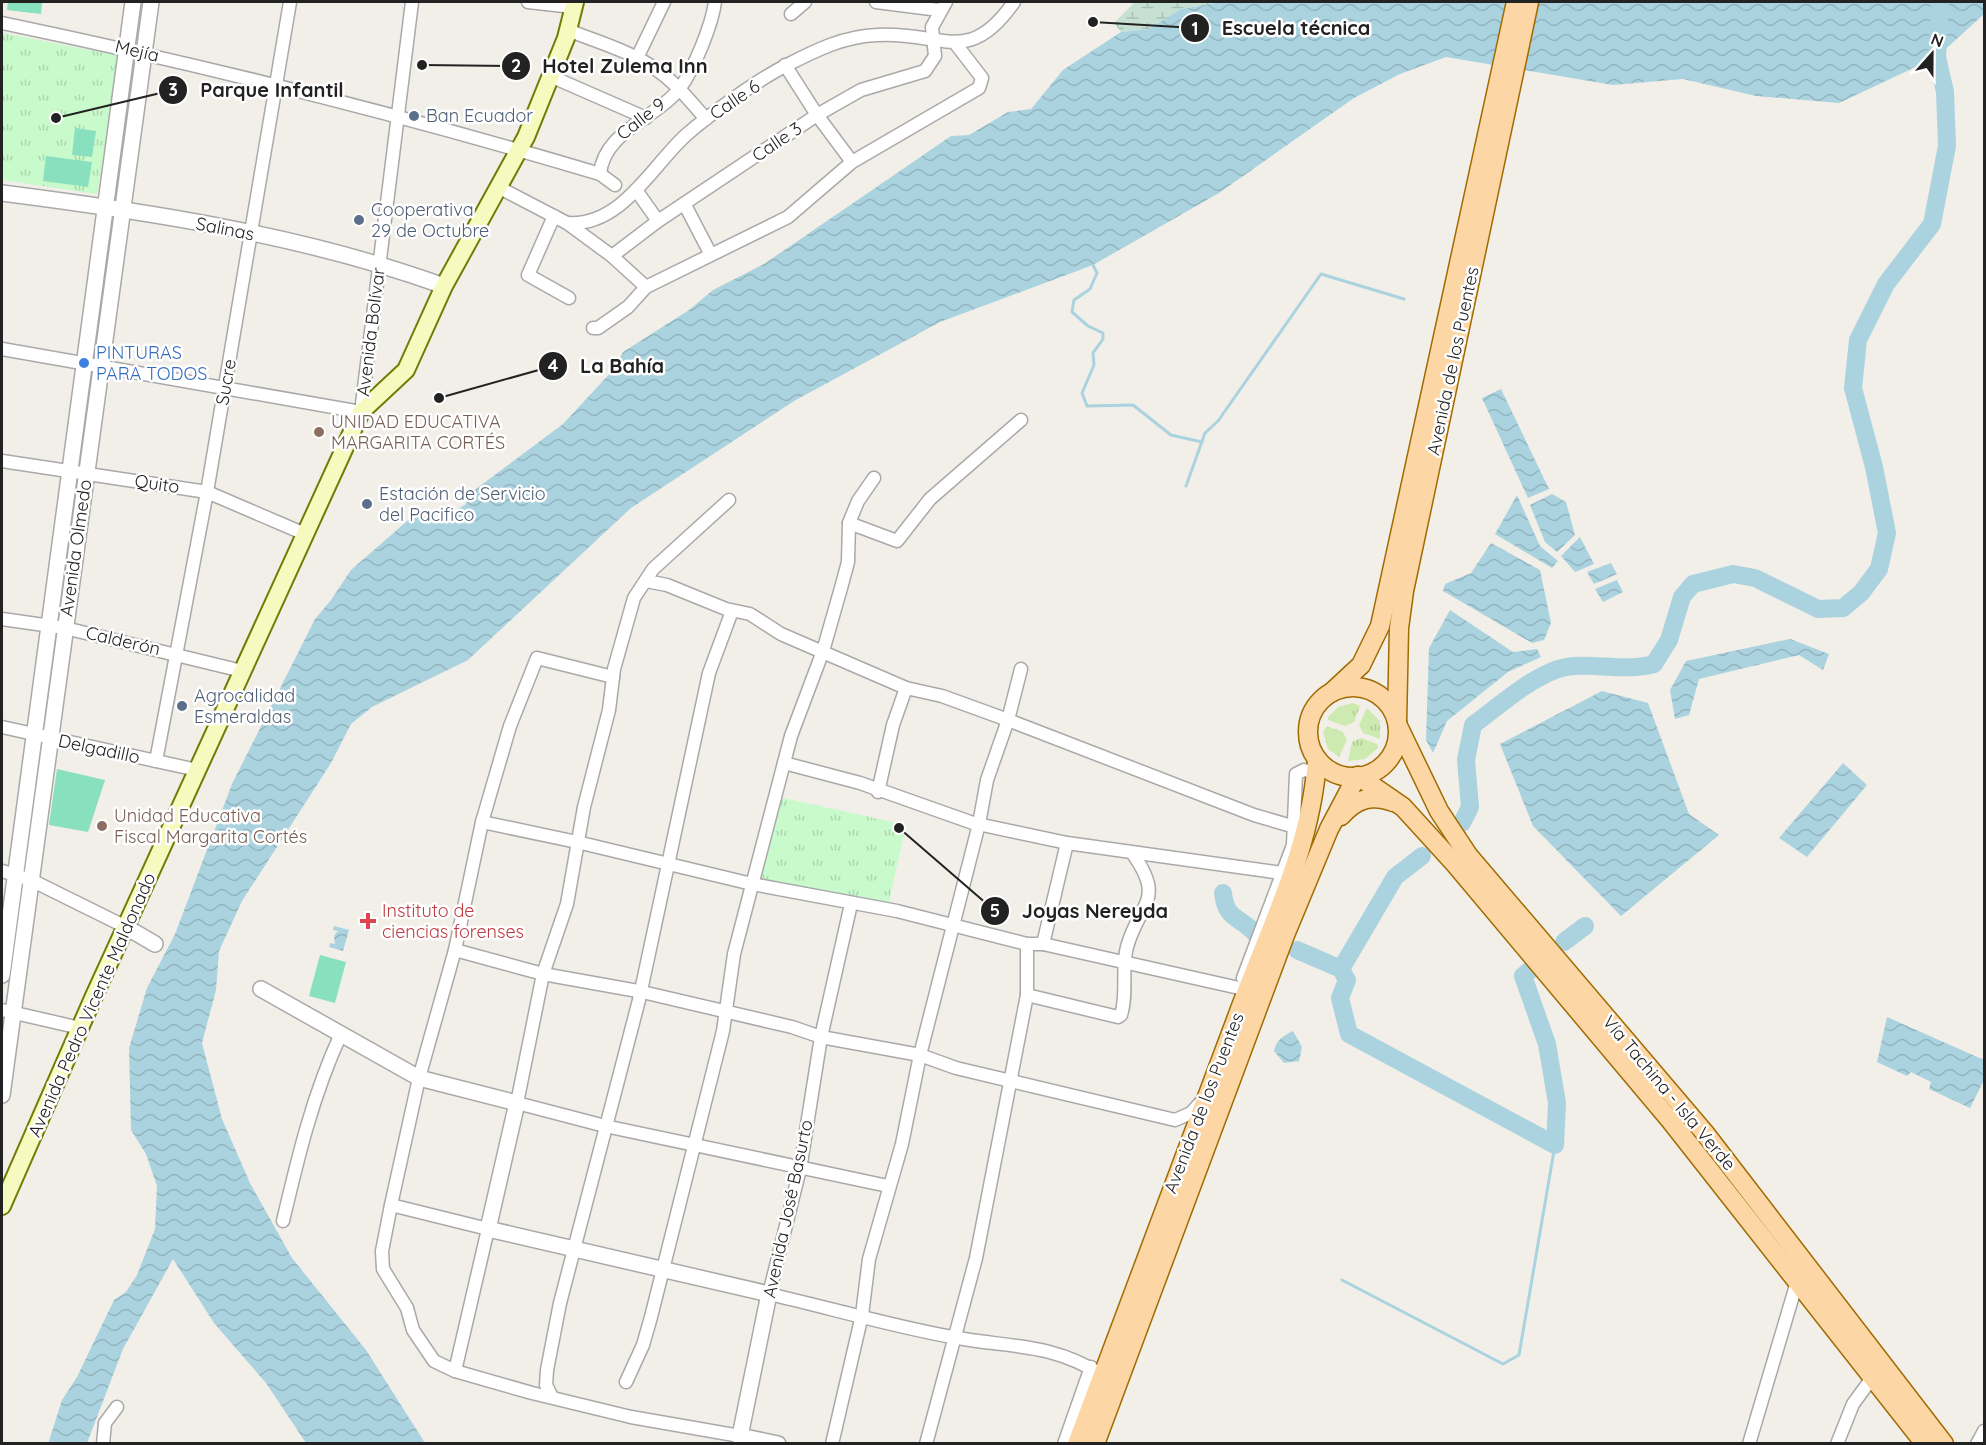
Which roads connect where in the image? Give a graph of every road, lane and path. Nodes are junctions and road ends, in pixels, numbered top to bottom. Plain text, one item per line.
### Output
1 (133, 2) edge
2 (151, 2) edge
3 (290, 2) edge
4 (412, 2) edge
5 (528, 2) edge
6 (664, 2) edge
7 (715, 2) edge
8 (805, 2) edge
9 (876, 2) edge
10 (1516, 2) edge
11 (1529, 2) edge
12 (574, 4) edge
13 (1007, 4) edge
14 (943, 6) edge
15 (791, 14) dead end
16 (2, 22) edge
17 (568, 30) junction
18 (933, 39) junction
19 (955, 43) junction
20 (127, 49) junction
21 (144, 52) junction
22 (637, 58) junction
23 (785, 65) junction
24 (550, 76) junction
25 (278, 86) junction
26 (679, 89) junction
27 (817, 115) junction
28 (398, 116) junction
29 (646, 118) junction
30 (706, 119) junction
31 (1496, 132) junction
32 (520, 150) junction
33 (852, 162) junction
34 (600, 174) junction
35 (615, 185) dead end
36 (500, 188) junction
37 (636, 190) junction
38 (2, 193) edge
39 (685, 205) junction
40 (106, 206) junction
41 (122, 209) junction
42 (554, 216) junction
43 (658, 221) junction
44 (567, 223) junction
45 (252, 234) junction
46 (710, 253) junction
47 (612, 256) junction
48 (379, 263) junction
49 (444, 286) junction
50 (646, 287) junction
51 (569, 298) dead end
52 (593, 328) dead end
53 (2, 349) edge
54 (84, 364) junction
55 (101, 366) junction
56 (225, 388) junction
57 (361, 412) junction
58 (1021, 420) dead end
59 (2, 461) edge
60 (70, 471) junction
61 (86, 474) junction
62 (874, 478) dead end
63 (207, 492) junction
64 (729, 500) dead end
65 (849, 523) junction
66 (305, 534) junction
67 (646, 581) junction
68 (732, 611) junction
69 (2, 619) edge
70 (49, 626) junction
71 (65, 628) junction
72 (823, 651) junction
73 (176, 653) junction
74 (1021, 669) dead end
75 (242, 671) junction
76 (613, 677) junction
77 (906, 688) junction
78 (1333, 691) junction
79 (1008, 720) junction
80 (2, 727) edge
81 (1400, 728) junction
82 (34, 734) junction
83 (50, 738) junction
84 (156, 761) junction
85 (784, 763) junction
86 (1317, 766) junction
87 (197, 770) junction
88 (1357, 776) junction
89 (878, 792) junction
90 (1403, 807) junction
91 (482, 822) junction
92 (979, 824) junction
93 (1295, 827) junction
94 (1329, 829) junction
95 (577, 842) junction
96 (1067, 843) junction
97 (1133, 854) junction
98 (667, 864) junction
99 (8, 873) edge
100 (1282, 873) junction
101 (31, 880) junction
102 (752, 884) junction
103 (851, 904) junction
104 (952, 925) junction
105 (126, 927) junction
106 (155, 944) dead end
107 (1027, 944) junction
108 (1043, 944) junction
109 (455, 950) junction
110 (1125, 961) junction
111 (543, 974) junction
112 (2, 975) edge
113 (261, 990) dead end
114 (638, 991) junction
115 (1242, 991) junction
116 (1027, 995) junction
117 (7, 1011) edge
118 (727, 1013) junction
119 (80, 1028) junction
120 (341, 1034) junction
121 (821, 1037) junction
122 (920, 1055) junction
123 (419, 1078) junction
124 (1010, 1082) junction
125 (1209, 1092) junction
126 (2, 1095) edge
127 (517, 1103) junction
128 (605, 1126) junction
129 (696, 1144) junction
130 (800, 1168) junction
131 (888, 1186) junction
132 (391, 1205) junction
133 (2, 1206) edge
134 (283, 1221) dead end
135 (488, 1228) junction
136 (574, 1249) junction
137 (663, 1270) junction
138 (1797, 1282) junction
139 (769, 1294) junction
140 (862, 1315) junction
141 (953, 1337) junction
142 (455, 1371) junction
143 (1097, 1371) junction
144 (1872, 1378) junction
145 (626, 1382) dead end
146 (552, 1397) junction
147 (117, 1407) dead end
148 (1984, 1431) edge
149 (740, 1440) edge
150 (103, 1443) edge
151 (778, 1443) edge
152 (832, 1443) edge
153 (926, 1443) edge
154 (1064, 1443) edge
155 (1077, 1443) edge
156 (1095, 1443) edge
157 (1749, 1443) edge
158 (1837, 1443) edge
159 (1924, 1443) edge
160 (1944, 1443) edge
161 (1977, 1443) edge

1 - 20 street, Avenida Olmedo
2 - 21 street, Avenida Olmedo
3 - 25 street, Sucre
4 - 28 street, Avenida Bolívar
5 - 12 street
6 - 22 street
7 - 26 street, Calle 9
8 - 15 street
9 - 14 street
10 - 31 main road, Avenida de los Puentes
11 - 31 main road, Avenida de los Puentes
12 - 17 main road, Avenida Pedro Vicente Maldonado
13 - 19 street
14 - 18 street, Calle 3
16 - 20 street, Mejía
17 - 22 street
17 - 24 main road, Avenida Pedro Vicente Maldonado
18 - 19 street, Calle 6
18 - 23 street, Calle 6
18 - 27 street, Calle 3
19 - 33 street
20 - 21 street, Mejía
20 - 40 street, Avenida Olmedo
21 - 25 street, Mejía
21 - 41 street, Avenida Olmedo
22 - 26 street
23 - 27 street
23 - 30 street, Calle 6
24 - 29 street
24 - 32 main road, Avenida Pedro Vicente Maldonado
25 - 28 street, Mejía
25 - 45 street, Sucre
26 - 29 street, Calle 9
26 - 30 street
27 - 33 street
27 - 39 street, Calle 3
28 - 32 street, Mejía
28 - 48 street, Avenida Bolívar
29 - 34 street, Calle 9
30 - 37 street, Calle 6
31 - 78 main road, Avenida de los Puentes
31 - 81 main road, Avenida de los Puentes
32 - 34 street, Mejía
32 - 36 main road, Avenida Pedro Vicente Maldonado
33 - 46 street
34 - 35 street, Mejía
36 - 42 street
36 - 49 main road, Avenida Pedro Vicente Maldonado
37 - 43 street
37 - 44 street, Calle 6
38 - 40 street, Salinas
39 - 43 street, Calle 3
39 - 46 street
40 - 41 street, Salinas
40 - 54 street, Avenida Olmedo
41 - 45 street, Salinas
41 - 55 street, Avenida Olmedo
42 - 44 street
42 - 51 street
43 - 47 street, Calle 3
44 - 47 street
45 - 48 street, Salinas
45 - 56 street, Sucre
46 - 50 street
47 - 50 street
48 - 49 street, Salinas
48 - 57 street, Avenida Bolívar
49 - 57 main road, Avenida Pedro Vicente Maldonado
50 - 52 street
53 - 54 street
54 - 55 street
54 - 60 street, Avenida Olmedo
55 - 56 street
55 - 61 street, Avenida Olmedo
56 - 57 street
56 - 63 street, Sucre
57 - 66 main road, Avenida Pedro Vicente Maldonado
58 - 65 street
59 - 60 street, Quito
60 - 61 street, Quito
60 - 70 street, Avenida Olmedo
61 - 63 street, Quito
61 - 71 street, Avenida Olmedo
62 - 65 street
63 - 66 street, Quito
63 - 73 street, Sucre
64 - 67 street
65 - 72 street
66 - 75 main road, Avenida Pedro Vicente Maldonado
67 - 68 street
67 - 76 street
68 - 72 street
68 - 98 street
69 - 70 street, Calderón
70 - 71 street, Calderón
70 - 82 street, Avenida Olmedo
71 - 73 street, Calderón
71 - 83 street, Avenida Olmedo
72 - 77 street
72 - 85 street
73 - 75 street, Calderón
73 - 84 street, Sucre
74 - 79 street
75 - 87 main road, Avenida Pedro Vicente Maldonado
76 - 91 street
76 - 95 street
77 - 79 street
77 - 89 street
78 - 81 main road
78 - 86 main road
79 - 92 street
79 - 93 street
80 - 82 street, Delgadillo
81 - 88 main road
81 - 160 main road, Vía Tachina - Isla Verde
82 - 83 street, Delgadillo
82 - 99 street, Avenida Olmedo
83 - 84 street, Delgadillo
83 - 101 street, Avenida Olmedo
84 - 87 street, Delgadillo
85 - 89 street
85 - 102 street
86 - 88 main road
86 - 93 street
86 - 115 main road, Avenida de los Puentes
87 - 105 main road, Avenida Pedro Vicente Maldonado
88 - 90 main road, Vía Tachina - Isla Verde
88 - 94 main road, Avenida de los Puentes
89 - 92 street
90 - 94 main road
90 - 138 main road, Vía Tachina - Isla Verde
91 - 95 street
91 - 109 street
92 - 96 street
92 - 104 street
93 - 100 street
94 - 156 main road, Avenida de los Puentes
95 - 98 street
95 - 111 street
96 - 97 street
96 - 108 street
97 - 100 street
97 - 110 street
98 - 102 street
98 - 114 street
99 - 101 street
99 - 112 street, Avenida Olmedo
100 - 115 street
101 - 105 street
101 - 117 street, Avenida Olmedo
102 - 103 street
102 - 118 street
103 - 104 street
103 - 121 street, Avenida José Basurto
104 - 107 street
104 - 122 street
105 - 106 street
105 - 119 main road, Avenida Pedro Vicente Maldonado
107 - 108 street
107 - 116 street
108 - 110 street
109 - 111 street
109 - 123 street
110 - 115 street
110 - 116 street
111 - 114 street
111 - 127 street
113 - 120 street
114 - 118 street
114 - 128 street
115 - 125 main road, Avenida de los Puentes
116 - 124 street
117 - 119 street
117 - 126 street, Avenida Olmedo
118 - 121 street
118 - 129 street
119 - 133 main road, Avenida Pedro Vicente Maldonado
120 - 123 street
120 - 134 street
121 - 122 street
121 - 130 street, Avenida José Basurto
122 - 124 street
122 - 131 street
123 - 127 street
123 - 132 street
124 - 125 street
124 - 141 street
125 - 143 main road, Avenida de los Puentes
127 - 128 street
127 - 135 street
128 - 129 street
128 - 136 street
129 - 130 street
129 - 137 street
130 - 131 street
130 - 139 street, Avenida José Basurto
131 - 140 street
132 - 135 street
132 - 142 street
135 - 136 street
135 - 142 street
136 - 137 street
136 - 146 street
137 - 139 street
137 - 145 street
138 - 144 main road, Vía Tachina - Isla Verde
138 - 157 street
139 - 140 street
139 - 149 street, Avenida José Basurto
140 - 141 street
140 - 152 street
141 - 143 street
141 - 153 street
142 - 146 street
143 - 154 street
143 - 155 main road, Avenida de los Puentes
144 - 158 street
144 - 159 main road, Vía Tachina - Isla Verde
146 - 149 street
147 - 150 street
148 - 161 street
149 - 151 street

